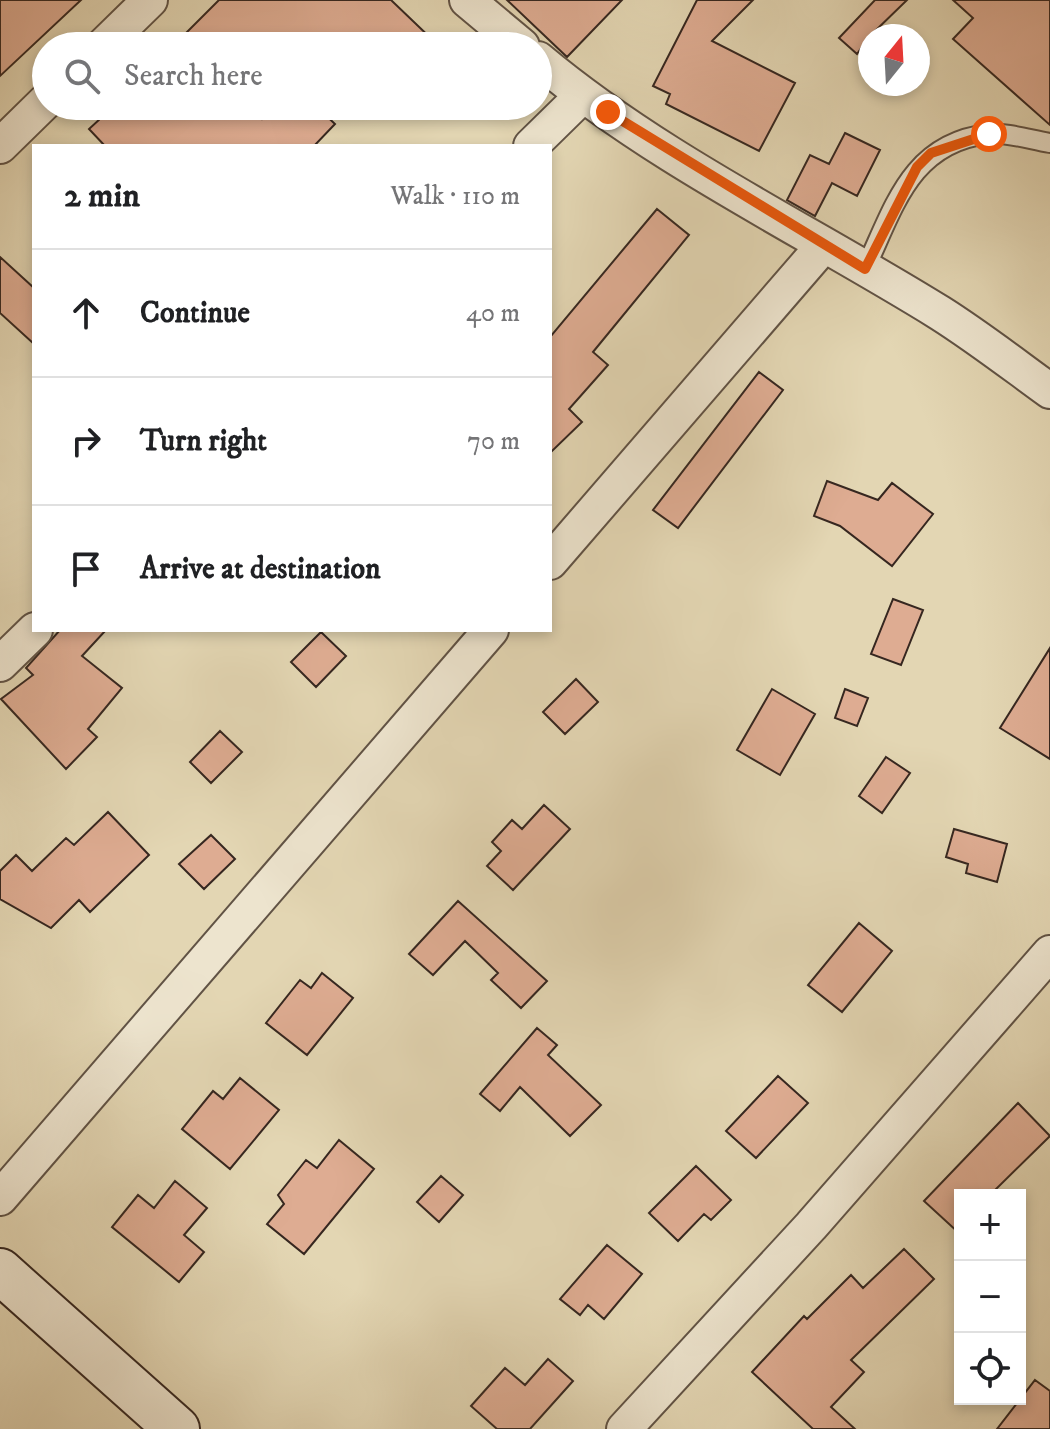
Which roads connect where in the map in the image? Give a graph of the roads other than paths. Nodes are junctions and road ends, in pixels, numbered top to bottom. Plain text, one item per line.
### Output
1 (150, 0) edge
2 (467, 0) edge
3 (117, 32) edge
4 (505, 32) edge
5 (552, 71) edge
6 (582, 96) junction
7 (32, 115) edge
8 (1050, 143) edge
9 (533, 144) edge
10 (0, 146) edge
11 (823, 246) junction
12 (865, 269) junction
13 (1050, 391) edge
14 (552, 560) edge
15 (33, 632) edge
16 (489, 632) edge
17 (0, 664) edge
18 (1050, 953) edge
19 (0, 1198) edge
20 (0, 1271) edge
21 (177, 1429) edge
22 (624, 1429) edge

1 - 3 street
2 - 4 street
5 - 6 street
6 - 9 street
6 - 11 street
7 - 10 street
8 - 12 lane
11 - 12 street
11 - 14 street
12 - 13 street
15 - 17 street
16 - 19 street
18 - 22 street
20 - 21 main road

